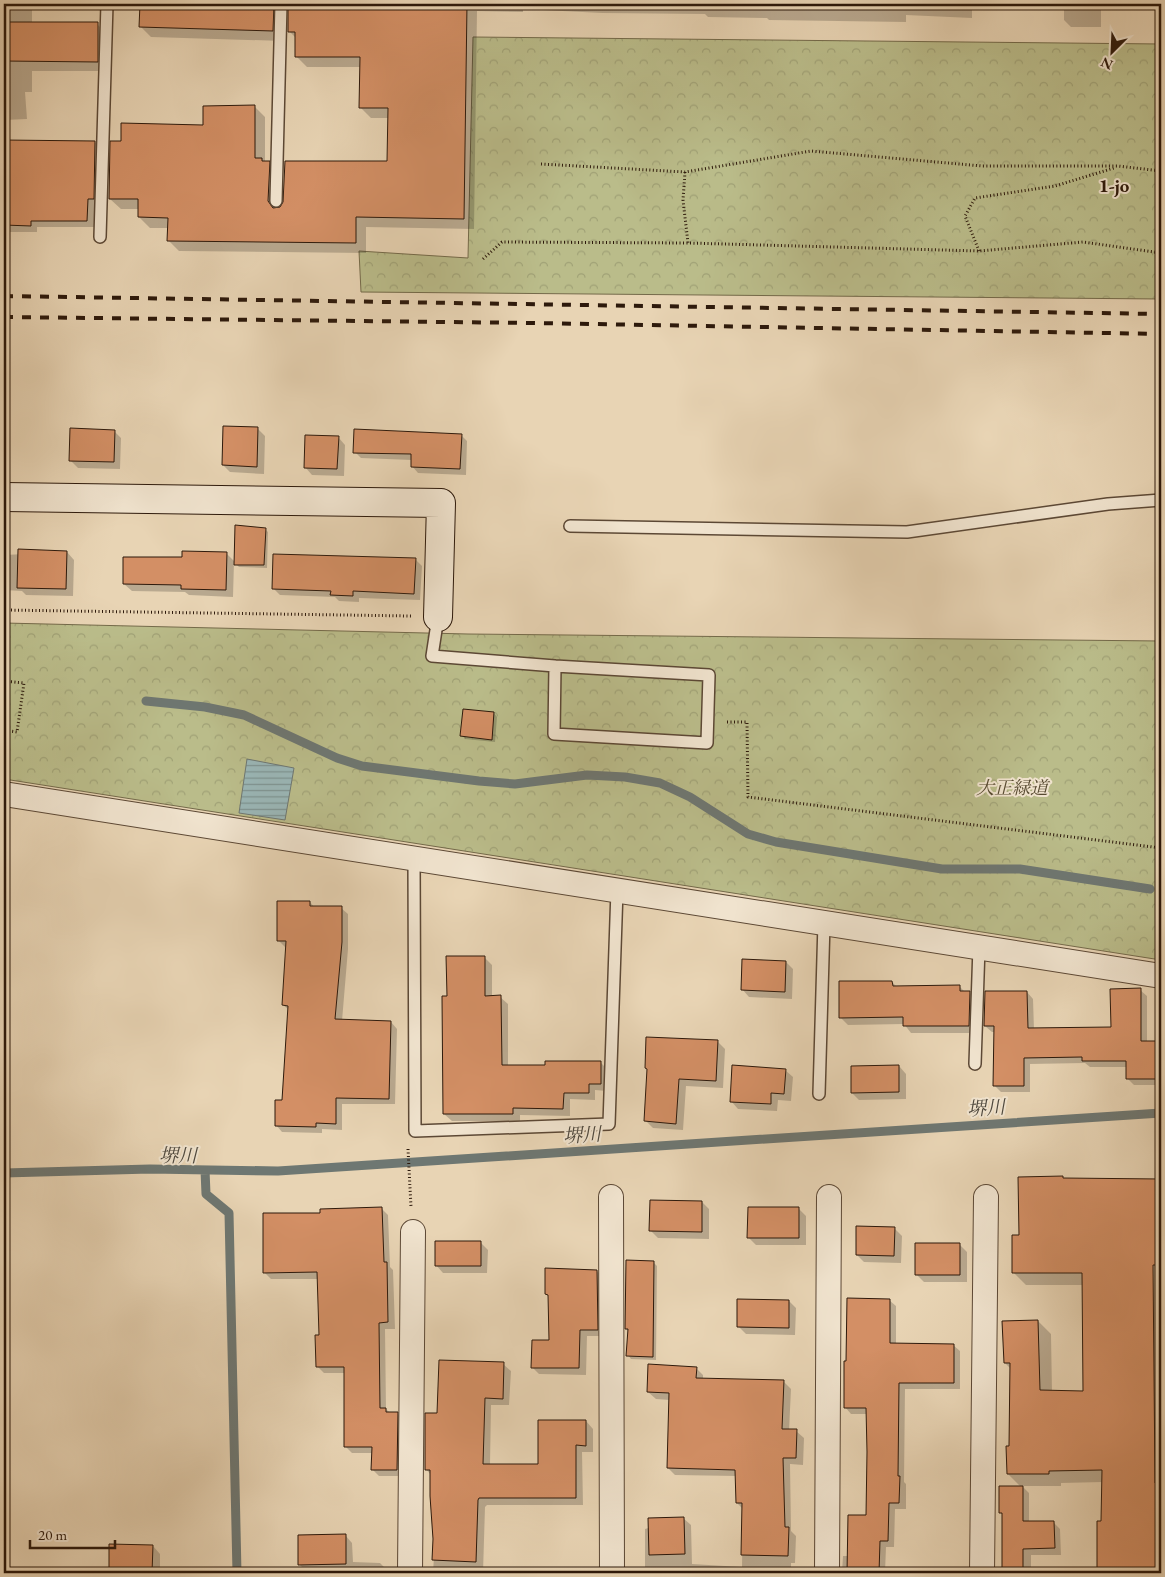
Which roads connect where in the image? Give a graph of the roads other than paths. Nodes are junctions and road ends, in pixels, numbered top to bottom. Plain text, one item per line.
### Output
1 (107, 4) edge
2 (280, 4) edge
3 (276, 201) dead end
4 (100, 237) dead end
5 (4, 497) edge
6 (1161, 500) edge
7 (570, 526) dead end
8 (438, 617) joint
9 (555, 666) junction
10 (4, 794) edge
11 (414, 858) junction
12 (617, 890) junction
13 (824, 923) junction
14 (979, 947) junction
15 (1161, 976) edge
16 (975, 1064) dead end
17 (819, 1094) dead end
18 (611, 1197) dead end
19 (829, 1197) dead end
20 (986, 1197) dead end
21 (412, 1232) dead end
22 (410, 1573) edge
23 (612, 1573) edge
24 (827, 1573) edge
25 (982, 1573) edge

1 - 4 lane
2 - 3 lane
5 - 8 street
6 - 7 lane
8 - 9 lane
9 - 9 lane
10 - 11 street
11 - 12 street
11 - 12 lane
12 - 13 street
13 - 14 street
13 - 17 lane
14 - 15 street
14 - 16 lane
18 - 23 street
19 - 24 street
20 - 25 street
21 - 22 street

